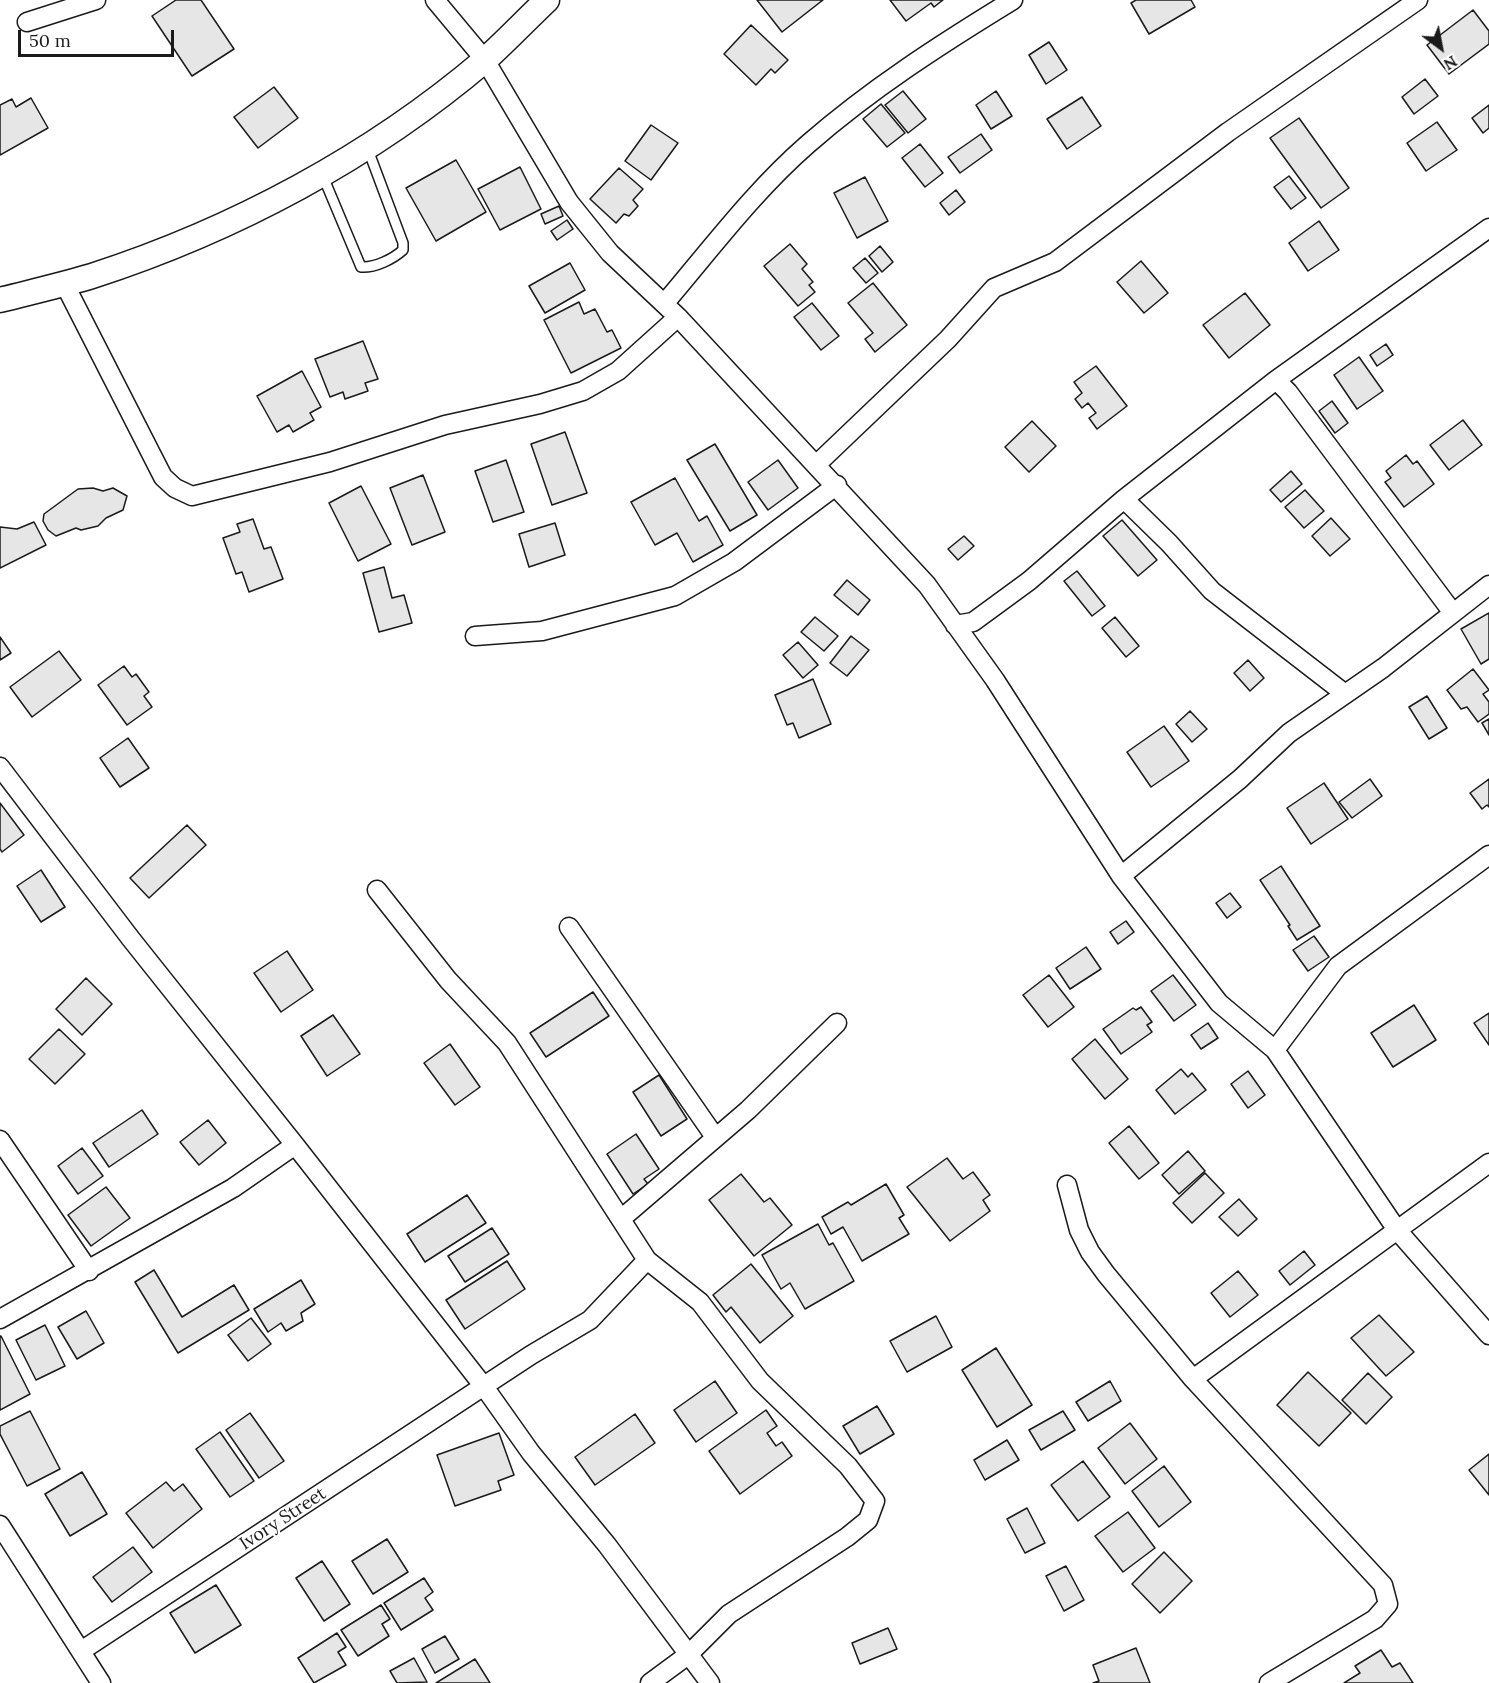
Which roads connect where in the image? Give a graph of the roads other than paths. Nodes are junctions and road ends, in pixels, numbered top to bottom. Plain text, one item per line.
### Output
1 (96, 0) edge
2 (435, 0) edge
3 (547, 0) edge
4 (1013, 0) edge
5 (1418, 0) edge
6 (27, 22) dead end
7 (484, 60) junction
8 (366, 145) junction
9 (322, 174) junction
10 (1489, 228) edge
11 (64, 283) junction
12 (0, 300) edge
13 (664, 304) junction
14 (678, 317) junction
15 (1276, 380) junction
16 (817, 464) junction
17 (837, 485) junction
18 (1124, 500) junction
19 (1489, 585) edge
20 (1453, 613) junction
21 (955, 625) junction
22 (475, 636) dead end
23 (1344, 693) junction
24 (0, 767) edge
25 (1489, 855) edge
26 (1121, 876) junction
27 (377, 890) dead end
28 (569, 927) dead end
29 (837, 1023) dead end
30 (1275, 1050) junction
31 (715, 1137) junction
32 (0, 1140) edge
33 (295, 1145) junction
34 (1489, 1163) edge
35 (1067, 1185) dead end
36 (621, 1219) junction
37 (1397, 1230) junction
38 (647, 1260) junction
39 (89, 1271) junction
40 (0, 1319) edge
41 (1489, 1335) edge
42 (1193, 1379) junction
43 (484, 1388) junction
44 (0, 1525) edge
45 (81, 1651) junction
46 (688, 1655) junction
47 (101, 1683) edge
48 (650, 1683) edge
49 (710, 1683) edge
50 (1269, 1683) edge

1 - 6 street
2 - 7 street
3 - 7 street
4 - 13 street
5 - 16 street
7 - 8 street
7 - 13 street
8 - 9 street
8 - 9 lane
9 - 11 street
10 - 15 street
11 - 12 street
11 - 14 street
13 - 14 street
14 - 16 street
15 - 18 street
15 - 20 street
16 - 17 street
17 - 21 street
17 - 22 street
18 - 21 street
18 - 23 street
19 - 20 street
20 - 23 street
21 - 26 street
23 - 26 street
24 - 33 street
25 - 30 street
26 - 30 street
27 - 36 street
28 - 31 street
29 - 31 street
30 - 37 street
31 - 36 street
32 - 39 street
33 - 39 street
33 - 43 street
34 - 37 street
35 - 42 street
36 - 38 street
37 - 41 street
37 - 42 street
38 - 43 street, Ivory Street
38 - 46 street
39 - 40 street
42 - 50 street
43 - 45 street, Ivory Street
43 - 46 street
44 - 45 street
45 - 47 street
46 - 48 street
46 - 49 street

